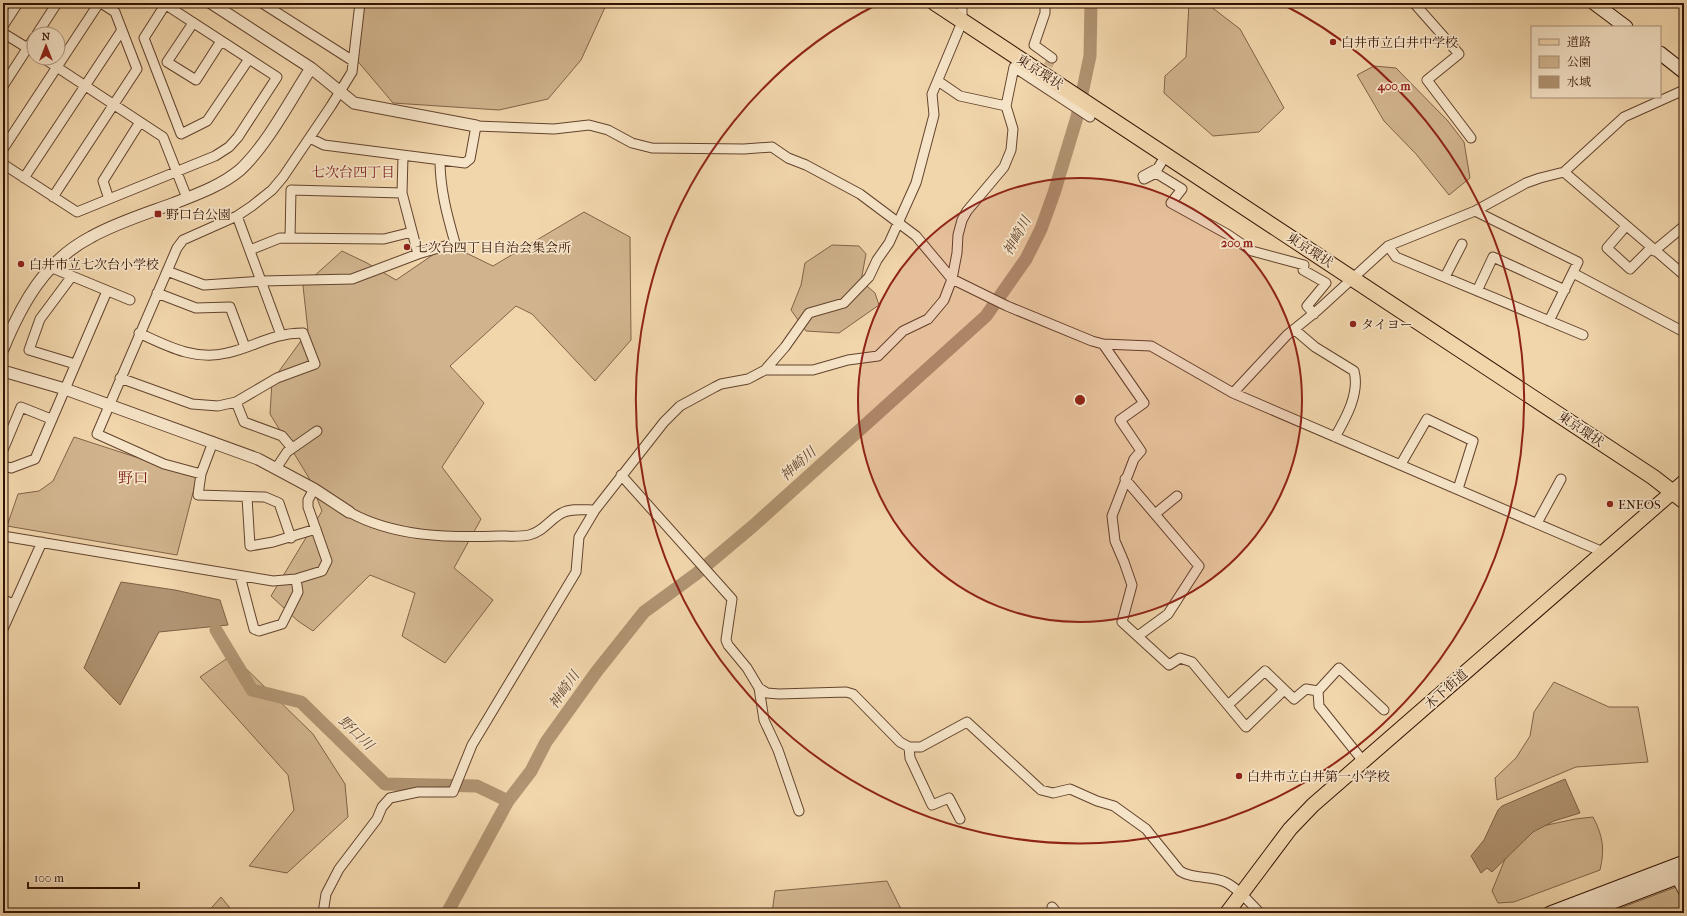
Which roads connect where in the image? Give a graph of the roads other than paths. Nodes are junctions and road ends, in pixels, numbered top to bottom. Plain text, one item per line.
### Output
1 (18, 3) edge
2 (58, 3) edge
3 (100, 3) edge
4 (211, 3) edge
5 (262, 3) edge
6 (360, 3) edge
7 (935, 3) edge
8 (1045, 3) edge
9 (1414, 3) edge
10 (1594, 3) edge
11 (164, 4) edge
12 (960, 9) edge
13 (193, 23) junction
14 (3, 26) edge
15 (42, 26) edge
16 (1625, 26) edge
17 (122, 30) junction
18 (3, 32) edge
19 (221, 40) junction
20 (26, 47) edge
21 (1661, 54) edge
22 (26, 56) edge
23 (1052, 58) dead end
24 (249, 59) junction
25 (353, 61) junction
26 (57, 67) junction
27 (311, 68) junction
28 (1684, 72) edge
29 (938, 81) junction
30 (85, 85) junction
31 (3, 86) edge
32 (1684, 90) edge
33 (341, 91) junction
34 (1071, 93) junction
35 (114, 104) junction
36 (1006, 106) junction
37 (1093, 107) junction
38 (140, 122) junction
39 (476, 126) junction
40 (310, 138) junction
41 (1471, 138) dead end
42 (3, 149) edge
43 (1166, 155) junction
44 (403, 156) junction
45 (440, 160) junction
46 (3, 164) edge
47 (1564, 172) junction
48 (178, 173) junction
49 (24, 178) junction
50 (402, 193) junction
51 (53, 197) junction
52 (187, 198) junction
53 (109, 199) junction
54 (1475, 211) junction
55 (238, 216) junction
56 (897, 222) junction
57 (1626, 226) junction
58 (1684, 226) edge
59 (412, 232) junction
60 (290, 238) junction
61 (1462, 244) dead end
62 (1388, 246) junction
63 (1653, 249) junction
64 (250, 250) junction
65 (418, 254) junction
66 (50, 267) junction
67 (167, 271) junction
68 (1573, 273) junction
69 (1356, 275) junction
70 (72, 276) junction
71 (1684, 276) edge
72 (1445, 277) junction
73 (952, 279) junction
74 (262, 281) junction
75 (1564, 290) junction
76 (107, 291) junction
77 (1477, 291) junction
78 (157, 293) junction
79 (130, 300) dead end
80 (1314, 314) junction
81 (1549, 321) junction
82 (1295, 330) junction
83 (1684, 332) edge
84 (139, 333) junction
85 (281, 335) junction
86 (1583, 335) dead end
87 (1102, 344) junction
88 (245, 347) junction
89 (3, 349) edge
90 (75, 364) junction
91 (765, 370) junction
92 (3, 371) edge
93 (120, 378) junction
94 (65, 389) junction
95 (1233, 393) junction
96 (236, 402) junction
97 (108, 405) junction
98 (51, 419) junction
99 (317, 431) dead end
100 (1335, 437) junction
101 (213, 442) junction
102 (292, 448) junction
103 (3, 450) edge
104 (1401, 464) junction
105 (3, 466) edge
106 (277, 467) junction
107 (201, 474) junction
108 (621, 475) junction
109 (1125, 479) junction
110 (1560, 479) dead end
111 (314, 489) junction
112 (1458, 489) junction
113 (1681, 490) edge
114 (1177, 496) dead end
115 (246, 497) junction
116 (595, 510) junction
117 (350, 512) joint
118 (1155, 514) junction
119 (1537, 523) junction
120 (316, 529) junction
121 (3, 536) edge
122 (291, 538) junction
123 (42, 542) junction
124 (1603, 552) junction
125 (240, 576) junction
126 (296, 579) junction
127 (3, 600) edge
128 (14, 604) junction
129 (3, 629) edge
130 (1138, 636) junction
131 (759, 688) junction
132 (1284, 690) junction
133 (1318, 691) junction
134 (1228, 705) junction
135 (1384, 710) dead end
136 (909, 747) junction
137 (1363, 761) junction
138 (799, 811) dead end
139 (960, 818) dead end
140 (1684, 862) edge
141 (1680, 876) edge
142 (1684, 893) edge
143 (1240, 895) junction
144 (323, 913) edge
145 (1227, 913) edge
146 (1260, 913) edge
147 (1550, 913) edge
148 (1584, 913) edge

1 - 14 street
2 - 15 street
3 - 17 street
3 - 26 street
4 - 27 street
5 - 25 street
6 - 25 street
7 - 12 highway, 東京環状
8 - 23 street
9 - 41 street
10 - 16 main road
11 - 13 street
11 - 24 street
12 - 29 street
12 - 34 highway, 東京環状
13 - 19 street
13 - 19 street
17 - 30 street
17 - 35 street
18 - 20 street
19 - 24 street
21 - 28 main road
22 - 31 street
24 - 48 street
25 - 33 street
26 - 30 street
26 - 42 street
27 - 33 street
27 - 52 street
29 - 36 street
29 - 56 street
30 - 35 street
30 - 49 street
32 - 47 street
33 - 39 street
33 - 40 street
34 - 36 street
34 - 37 highway, 東京環状
34 - 37 street
35 - 38 street
35 - 51 street
36 - 73 street
37 - 43 highway, 東京環状
37 - 69 highway, 東京環状
38 - 48 street
38 - 53 street
39 - 45 street
39 - 56 street
40 - 44 street
40 - 55 street
43 - 69 highway, 東京環状
43 - 80 street
44 - 45 street
44 - 50 street
45 - 65 street
46 - 49 street
47 - 54 street
47 - 57 street
48 - 52 street
48 - 53 street
49 - 51 street
50 - 59 street
50 - 60 street
51 - 53 street
52 - 66 street
54 - 62 street
54 - 68 street
55 - 64 street
55 - 67 street
56 - 73 street
56 - 91 street
57 - 63 street
57 - 63 street
58 - 63 street
59 - 60 street
59 - 65 street
60 - 64 street
61 - 72 street
62 - 69 street
62 - 72 street
63 - 71 street
64 - 74 street
65 - 74 street
66 - 70 street
66 - 89 street
67 - 74 street
67 - 78 street
68 - 75 street
68 - 83 street
69 - 80 street
69 - 113 highway, 東京環状
70 - 76 street
70 - 90 street
72 - 77 street
73 - 87 street
73 - 91 street
74 - 85 street
75 - 77 street
75 - 81 street
76 - 79 street
76 - 90 street
77 - 81 street
78 - 84 street
78 - 88 street
80 - 82 street
81 - 86 street
82 - 95 street
82 - 100 street
84 - 88 street
84 - 93 street
85 - 88 street
85 - 96 street
87 - 95 street
87 - 109 street
90 - 94 street
91 - 108 street
92 - 94 street
93 - 96 street
93 - 97 street
94 - 97 street
94 - 98 street
95 - 100 street
96 - 102 street
97 - 101 street
97 - 107 street
98 - 103 street
98 - 105 street
99 - 102 street
100 - 104 street
101 - 106 street
101 - 107 street
102 - 106 street
104 - 112 street
104 - 112 street
106 - 111 street
107 - 115 street
108 - 116 street
108 - 131 street
109 - 118 street
109 - 130 street
110 - 119 street
111 - 117 street
111 - 120 street
112 - 119 street
113 - 124 main road, 木下街道
114 - 118 street
115 - 122 street
115 - 122 street
116 - 117 street
116 - 144 street
118 - 130 street
119 - 124 street
120 - 122 street
120 - 126 street
121 - 123 street
123 - 125 street
123 - 128 street
124 - 137 main road, 木下街道
125 - 126 street
125 - 126 street
127 - 128 street
128 - 129 street
130 - 134 street
131 - 136 street
131 - 138 street
132 - 133 street
132 - 134 street
132 - 134 street
133 - 135 street
133 - 137 street
136 - 139 street
136 - 143 street
137 - 143 main road, 木下街道
140 - 147 main road
141 - 142 street
141 - 148 main road
143 - 145 main road, 木下街道
143 - 146 street

